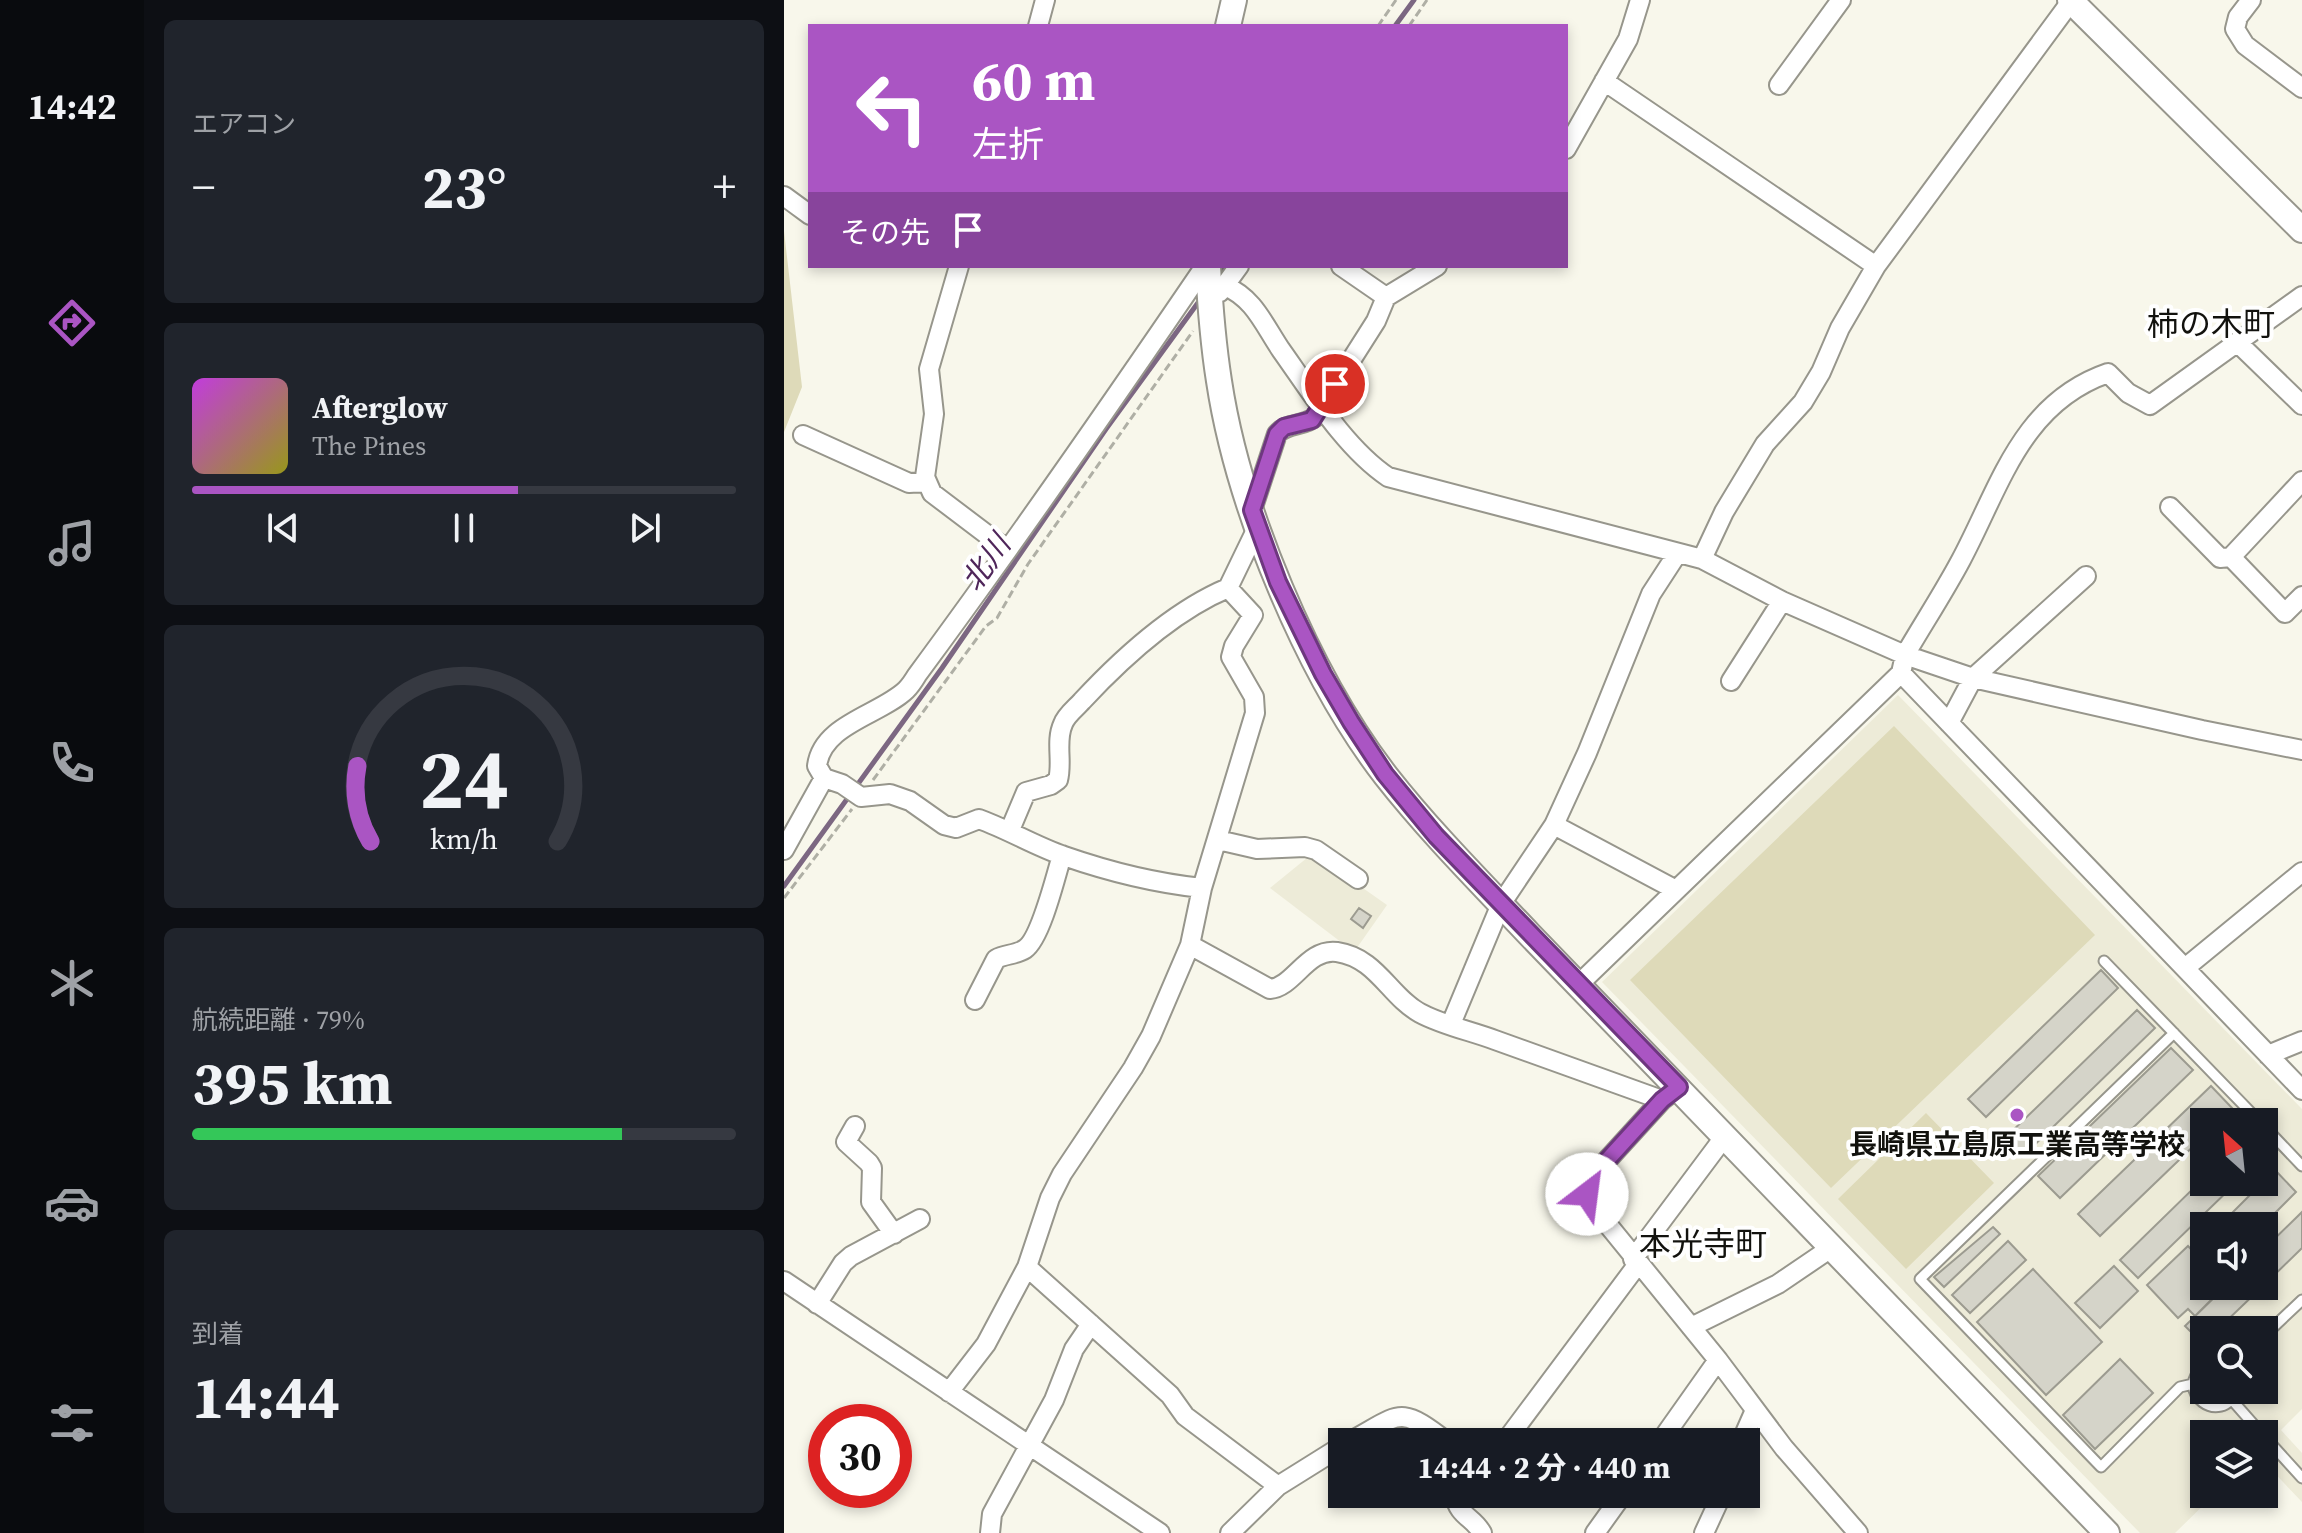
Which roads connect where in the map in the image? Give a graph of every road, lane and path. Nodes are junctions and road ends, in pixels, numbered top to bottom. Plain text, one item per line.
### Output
1 (1045, 0) edge
2 (1234, 0) edge
3 (1396, 0) edge
4 (1427, 0) edge
5 (1640, 0) edge
6 (1841, 0) edge
7 (2071, 0) edge
8 (2251, 0) edge
9 (1039, 24) edge
10 (1228, 24) edge
11 (1379, 24) edge
12 (1410, 24) edge
13 (1604, 81) junction
14 (1779, 85) dead end
15 (2302, 88) edge
16 (1568, 145) edge
17 (784, 196) edge
18 (808, 214) edge
19 (2302, 230) edge
20 (1876, 266) junction
21 (956, 268) edge
22 (1235, 268) edge
23 (1344, 268) edge
24 (1434, 268) edge
25 (1211, 281) edge
26 (2302, 296) edge
27 (1386, 297) junction
28 (1193, 330) dead end
29 (2237, 342) junction
30 (1321, 405) junction
31 (2302, 405) edge
32 (803, 435) dead end
33 (2302, 481) edge
34 (926, 482) junction
35 (2170, 507) dead end
36 (1255, 518) junction
37 (1006, 549) junction
38 (1677, 554) junction
39 (2231, 557) junction
40 (1702, 559) junction
41 (2086, 576) dead end
42 (1228, 588) junction
43 (2302, 596) edge
44 (1782, 601) junction
45 (1903, 664) junction
46 (1973, 678) junction
47 (1731, 681) dead end
48 (1949, 723) junction
49 (2302, 750) edge
50 (824, 778) junction
51 (853, 792) junction
52 (1554, 825) junction
53 (1010, 830) junction
54 (1218, 840) junction
55 (784, 850) edge
56 (1062, 855) junction
57 (2302, 872) edge
58 (1358, 879) dead end
59 (1202, 888) junction
60 (1676, 890) junction
61 (784, 898) edge
62 (1501, 904) junction
63 (1190, 945) junction
64 (2104, 961) dead end
65 (2185, 968) junction
66 (1578, 985) junction
67 (975, 1000) dead end
68 (1451, 1024) junction
69 (2174, 1033) junction
70 (2302, 1041) edge
71 (2268, 1055) junction
72 (2302, 1090) edge
73 (1670, 1094) junction
74 (2247, 1108) edge
75 (855, 1126) dead end
76 (1725, 1136) junction
77 (2278, 1141) edge
78 (2302, 1166) edge
79 (920, 1219) dead end
80 (894, 1234) junction
81 (1831, 1248) junction
82 (1636, 1261) junction
83 (1027, 1267) junction
84 (784, 1281) edge
85 (2302, 1300) edge
86 (817, 1304) junction
87 (2278, 1323) edge
88 (1091, 1324) junction
89 (1691, 1327) junction
90 (1718, 1360) junction
91 (2190, 1385) edge
92 (949, 1392) junction
93 (2207, 1404) edge
94 (2226, 1404) edge
95 (2236, 1404) edge
96 (1755, 1410) junction
97 (2250, 1420) edge
98 (1375, 1428) edge
99 (1429, 1428) edge
100 (1515, 1428) edge
101 (1670, 1428) edge
102 (1747, 1428) edge
103 (1029, 1447) junction
104 (2278, 1452) edge
105 (1328, 1455) edge
106 (2302, 1478) edge
107 (1278, 1486) junction
108 (1460, 1508) edge
109 (1613, 1508) edge
110 (1716, 1508) edge
111 (990, 1533) edge
112 (1160, 1533) edge
113 (1230, 1533) edge
114 (1482, 1533) edge
115 (1595, 1533) edge
116 (1704, 1533) edge
117 (1858, 1533) edge
118 (2107, 1533) edge

1 - 9 street
2 - 10 street
3 - 11 path
4 - 12 path
5 - 13 street
6 - 14 street
7 - 19 street
7 - 20 street
8 - 15 street
13 - 16 street
13 - 20 street
17 - 18 street
20 - 40 street
21 - 34 street
22 - 25 street
23 - 27 street
24 - 27 street
25 - 30 street
25 - 36 street
25 - 37 street
26 - 29 street
27 - 30 street
28 - 51 path
29 - 31 street
29 - 45 street
30 - 36 street
30 - 38 street
32 - 34 street
33 - 39 street
34 - 37 street
35 - 39 street
36 - 42 street
36 - 62 street
37 - 50 street
38 - 40 street
38 - 52 street
39 - 43 street
40 - 44 street
41 - 46 street
42 - 53 street
42 - 54 street
44 - 45 street
44 - 47 street
45 - 46 street
45 - 48 street
45 - 60 street
46 - 48 street
46 - 49 street
48 - 65 street
50 - 51 street
50 - 55 street
51 - 53 street
51 - 61 path
52 - 60 street
52 - 62 street
53 - 56 street
54 - 58 street
54 - 59 street
56 - 59 street
56 - 67 street
57 - 65 street
59 - 63 street
60 - 66 street
62 - 66 street
62 - 68 street
63 - 68 street
63 - 83 street
64 - 69 lane
65 - 71 street
66 - 73 street
68 - 73 street
69 - 74 lane
69 - 91 lane
70 - 71 street
71 - 72 street
73 - 76 street
73 - 82 street
75 - 80 street
76 - 81 street
76 - 82 street
77 - 78 lane
79 - 80 street
80 - 86 street
81 - 89 street
81 - 118 street
82 - 89 street
82 - 100 street
83 - 88 street
83 - 92 street
84 - 86 street
85 - 87 lane
86 - 92 street
88 - 103 street
88 - 107 street
89 - 90 street
90 - 96 street
90 - 101 street
92 - 103 street
93 - 94 lane
95 - 97 lane
96 - 102 street
96 - 117 street
98 - 99 street
103 - 111 street
103 - 112 street
104 - 106 lane
105 - 107 street
107 - 113 street
108 - 114 street
109 - 115 street
110 - 116 street

